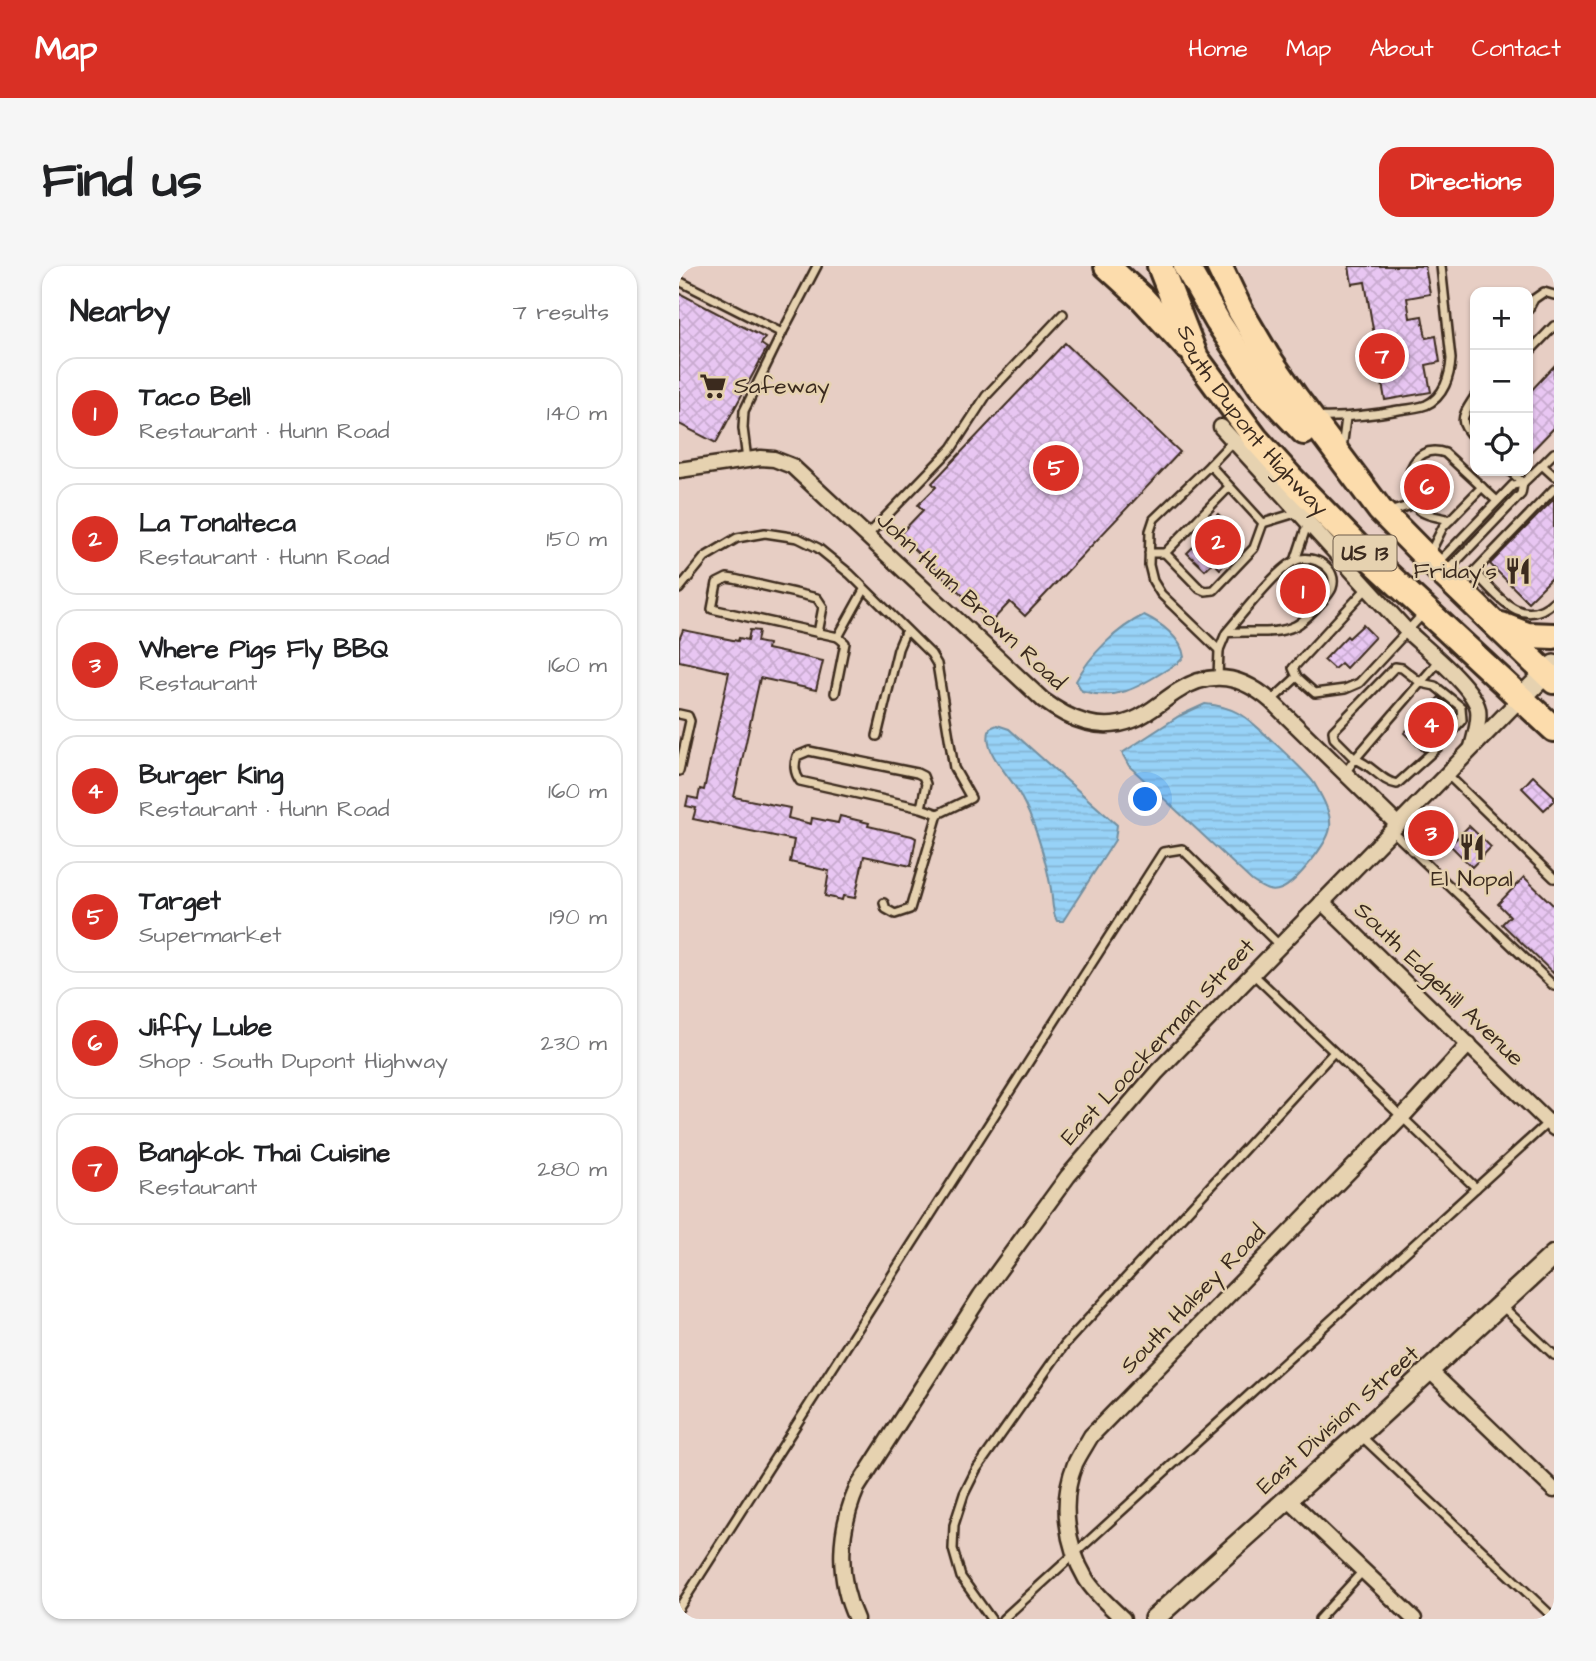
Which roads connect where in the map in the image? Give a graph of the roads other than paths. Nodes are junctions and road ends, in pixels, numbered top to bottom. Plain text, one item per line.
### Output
1 (817, 266) edge
2 (1107, 266) edge
3 (1160, 266) edge
4 (1186, 266) edge
5 (1219, 266) edge
6 (1441, 266) edge
7 (679, 281) edge
8 (1554, 295) edge
9 (1533, 301) edge
10 (1063, 314) dead end
11 (1554, 327) edge
12 (782, 333) junction
13 (1531, 350) edge
14 (1196, 358) junction
15 (1470, 404) edge
16 (1309, 416) junction
17 (1346, 418) junction
18 (1221, 427) dead end
19 (1470, 434) edge
20 (1233, 441) junction
21 (1554, 453) edge
22 (1340, 458) junction
23 (747, 460) junction
24 (1210, 465) junction
25 (1542, 465) junction
26 (679, 470) edge
27 (1515, 476) edge
28 (1554, 476) edge
29 (1523, 483) junction
30 (1229, 487) junction
31 (1482, 487) junction
32 (1554, 489) edge
33 (1497, 501) junction
34 (1415, 504) junction
35 (1381, 512) junction
36 (1304, 517) junction
37 (1450, 520) junction
38 (1263, 523) junction
39 (867, 536) junction
40 (1149, 553) junction
41 (1165, 553) junction
42 (1295, 561) junction
43 (1435, 567) junction
44 (1368, 587) junction
45 (679, 589) edge
46 (864, 590) junction
47 (1554, 601) edge
48 (1427, 610) junction
49 (1493, 622) junction
50 (906, 630) junction
51 (1407, 631) junction
52 (818, 632) junction
53 (1226, 633) junction
54 (1554, 636) edge
55 (838, 637) junction
56 (1219, 650) junction
57 (1440, 661) junction
58 (1551, 673) edge
59 (1297, 677) junction
60 (1218, 678) junction
61 (1421, 683) junction
62 (835, 693) dead end
63 (1521, 698) junction
64 (1271, 701) junction
65 (679, 714) edge
66 (1554, 729) edge
67 (877, 736) dead end
68 (1471, 749) junction
69 (1355, 759) junction
70 (679, 771) edge
71 (1344, 773) junction
72 (1447, 774) junction
73 (921, 808) junction
74 (938, 814) junction
75 (1394, 827) junction
76 (1554, 878) edge
77 (1322, 901) junction
78 (884, 903) dead end
79 (1280, 946) junction
80 (1254, 975) junction
81 (1554, 986) edge
82 (1469, 1044) junction
83 (1334, 1052) junction
84 (1403, 1116) junction
85 (1552, 1122) edge
86 (1476, 1188) junction
87 (1554, 1255) edge
88 (1501, 1304) junction
89 (1554, 1355) edge
90 (1429, 1370) junction
91 (1359, 1435) junction
92 (1554, 1490) edge
93 (1288, 1499) junction
94 (1075, 1555) junction
95 (1363, 1571) junction
96 (679, 1608) edge
97 (1554, 1618) edge
98 (855, 1619) edge
99 (991, 1619) edge
100 (1003, 1619) edge
101 (1123, 1619) edge
102 (1154, 1619) edge
103 (1319, 1619) edge
104 (1414, 1619) edge

1 - 12 lane
2 - 14 highway
3 - 14 highway, South Dupont Highway / US 13
4 - 35 highway
5 - 16 highway, South Dupont Highway / US 13
6 - 17 lane
7 - 12 lane
8 - 9 lane
10 - 39 lane
11 - 13 lane
12 - 23 lane
14 - 48 highway, South Dupont Highway / US 13
15 - 19 lane
16 - 17 lane
16 - 22 highway, South Dupont Highway / US 13
17 - 22 lane
18 - 20 street
20 - 24 lane
20 - 36 street
21 - 25 lane
22 - 35 highway, South Dupont Highway / US 13
23 - 26 street, John Hunn Brown Road
23 - 39 street, John Hunn Brown Road
24 - 30 lane
24 - 40 lane
25 - 28 lane
25 - 29 lane
27 - 29 lane
29 - 33 lane
29 - 43 lane
30 - 38 lane
30 - 41 lane
31 - 33 lane
31 - 34 lane
31 - 37 lane
32 - 47 lane
33 - 43 lane
34 - 35 lane
34 - 37 lane
35 - 43 highway, South Dupont Highway / US 13
36 - 38 lane
36 - 42 lane
36 - 44 street
37 - 43 lane
38 - 41 lane
39 - 60 street, John Hunn Brown Road
40 - 41 lane
40 - 56 lane
42 - 53 lane
42 - 53 lane
43 - 49 highway, South Dupont Highway / US 13
44 - 51 street
44 - 59 lane
45 - 46 lane
46 - 50 lane
46 - 55 lane
48 - 51 lane
48 - 63 highway, South Dupont Highway / US 13
49 - 54 highway
49 - 58 highway, South Dupont Highway / US 13
50 - 67 lane
50 - 74 lane
51 - 57 street
51 - 59 lane
52 - 52 lane
52 - 55 lane
53 - 56 lane
55 - 62 lane
56 - 60 lane
57 - 61 lane
57 - 68 street
58 - 63 main road, East Loockerman Street
59 - 64 lane
60 - 64 street
61 - 69 lane
61 - 69 lane
61 - 69 lane
63 - 66 highway, South Dupont Highway / US 13
63 - 68 street, East Loockerman Street
64 - 71 street
65 - 70 lane
68 - 72 street, East Loockerman Street
69 - 71 lane
71 - 75 street
72 - 75 street, East Loockerman Street
72 - 76 lane
73 - 73 lane
73 - 74 lane
74 - 78 lane
75 - 77 street, East Loockerman Street
75 - 81 lane
77 - 79 street, East Loockerman Street
77 - 82 street, South Edgehill Avenue
79 - 80 street, East Loockerman Street
79 - 96 lane
80 - 83 lane
80 - 98 street, East Loockerman Street
82 - 84 street, South Halsey Road
82 - 85 street, South Edgehill Avenue
83 - 84 lane
83 - 99 lane
84 - 86 lane
84 - 94 street, South Halsey Road
85 - 86 lane
86 - 94 lane
87 - 88 main road, East Division Street
88 - 89 lane
88 - 90 main road, East Division Street
90 - 91 main road, East Division Street
90 - 92 street
91 - 93 main road, East Division Street
91 - 97 lane
93 - 95 street
93 - 102 main road, East Division Street
94 - 100 lane
94 - 101 street, South Halsey Road
95 - 103 lane
95 - 104 street

